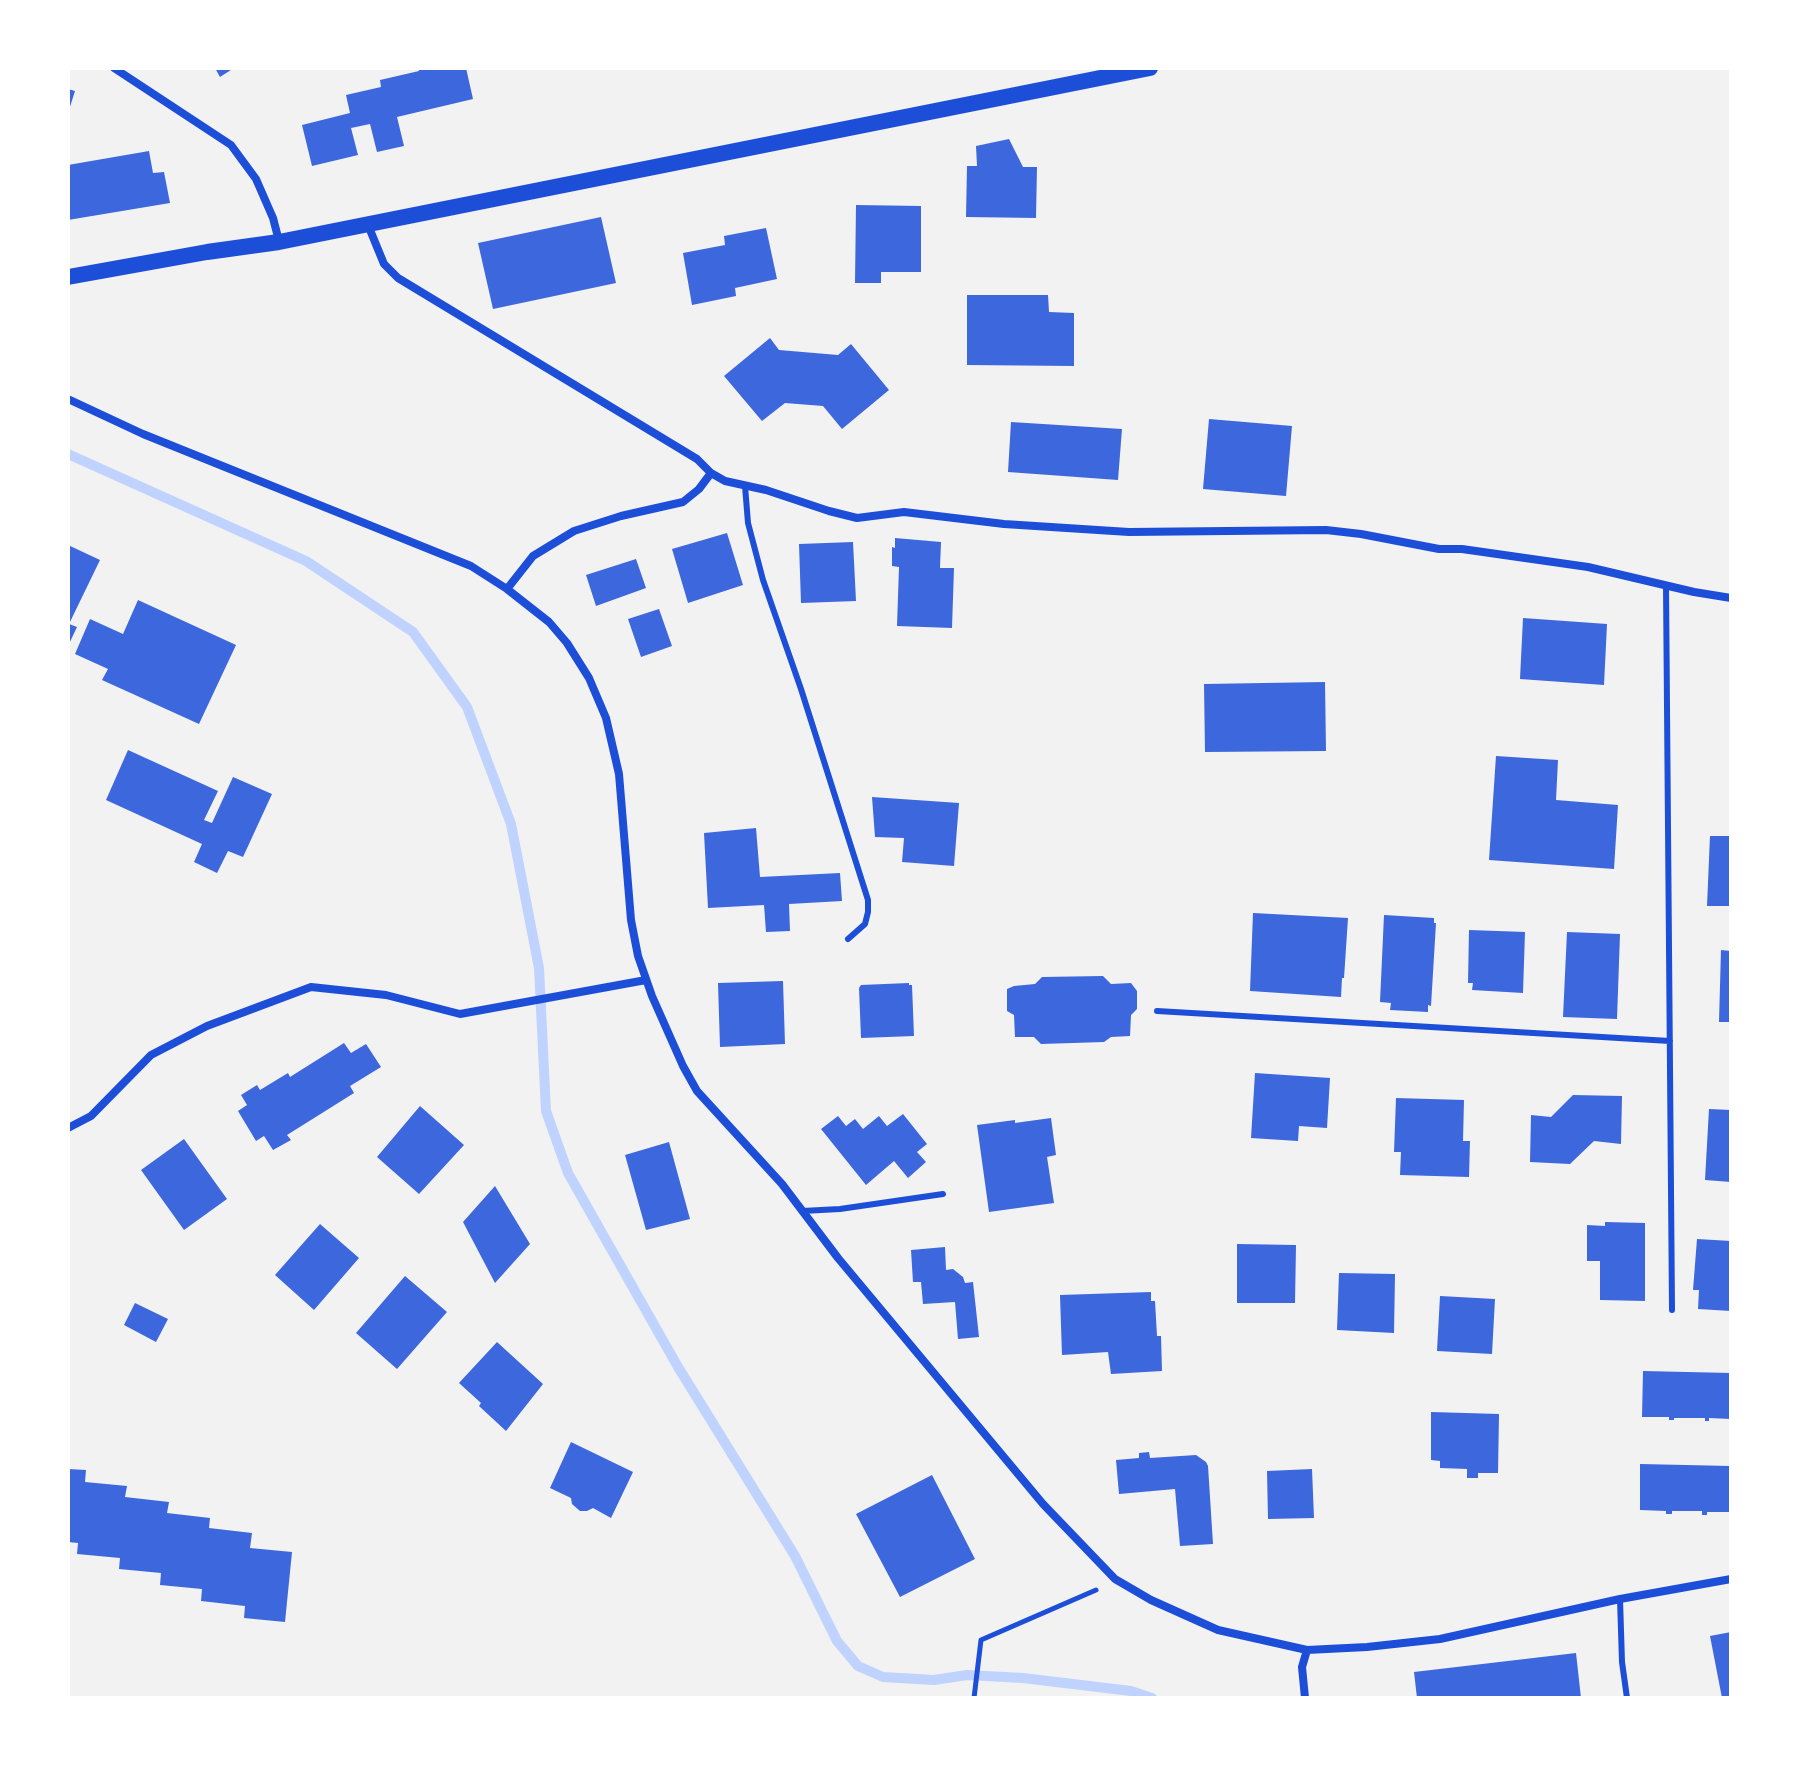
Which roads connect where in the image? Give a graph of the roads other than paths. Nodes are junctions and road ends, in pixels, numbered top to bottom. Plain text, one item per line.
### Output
1 (114, 68) edge
2 (1150, 68) edge
3 (368, 223) junction
4 (279, 242) junction
5 (68, 277) edge
6 (68, 399) edge
7 (711, 473) junction
8 (745, 486) junction
9 (1666, 586) junction
10 (507, 589) junction
11 (1731, 598) edge
12 (848, 939) dead end
13 (646, 980) junction
14 (1157, 1011) dead end
15 (1670, 1041) junction
16 (68, 1128) edge
17 (943, 1194) dead end
18 (802, 1211) junction
19 (1672, 1310) dead end
20 (1731, 1579) edge
21 (1620, 1599) junction
22 (1307, 1650) junction
23 (1305, 1698) edge
24 (1627, 1698) edge

1 - 4 street
2 - 3 main road
3 - 4 main road
3 - 7 street
4 - 5 main road
6 - 10 street
7 - 8 street
7 - 10 street
8 - 9 street
8 - 12 lane
9 - 11 street
9 - 15 lane
10 - 13 street
13 - 16 street
13 - 18 street
14 - 15 lane
15 - 19 lane
17 - 18 lane
18 - 22 street
20 - 21 street
21 - 22 street
21 - 24 lane
22 - 23 street

